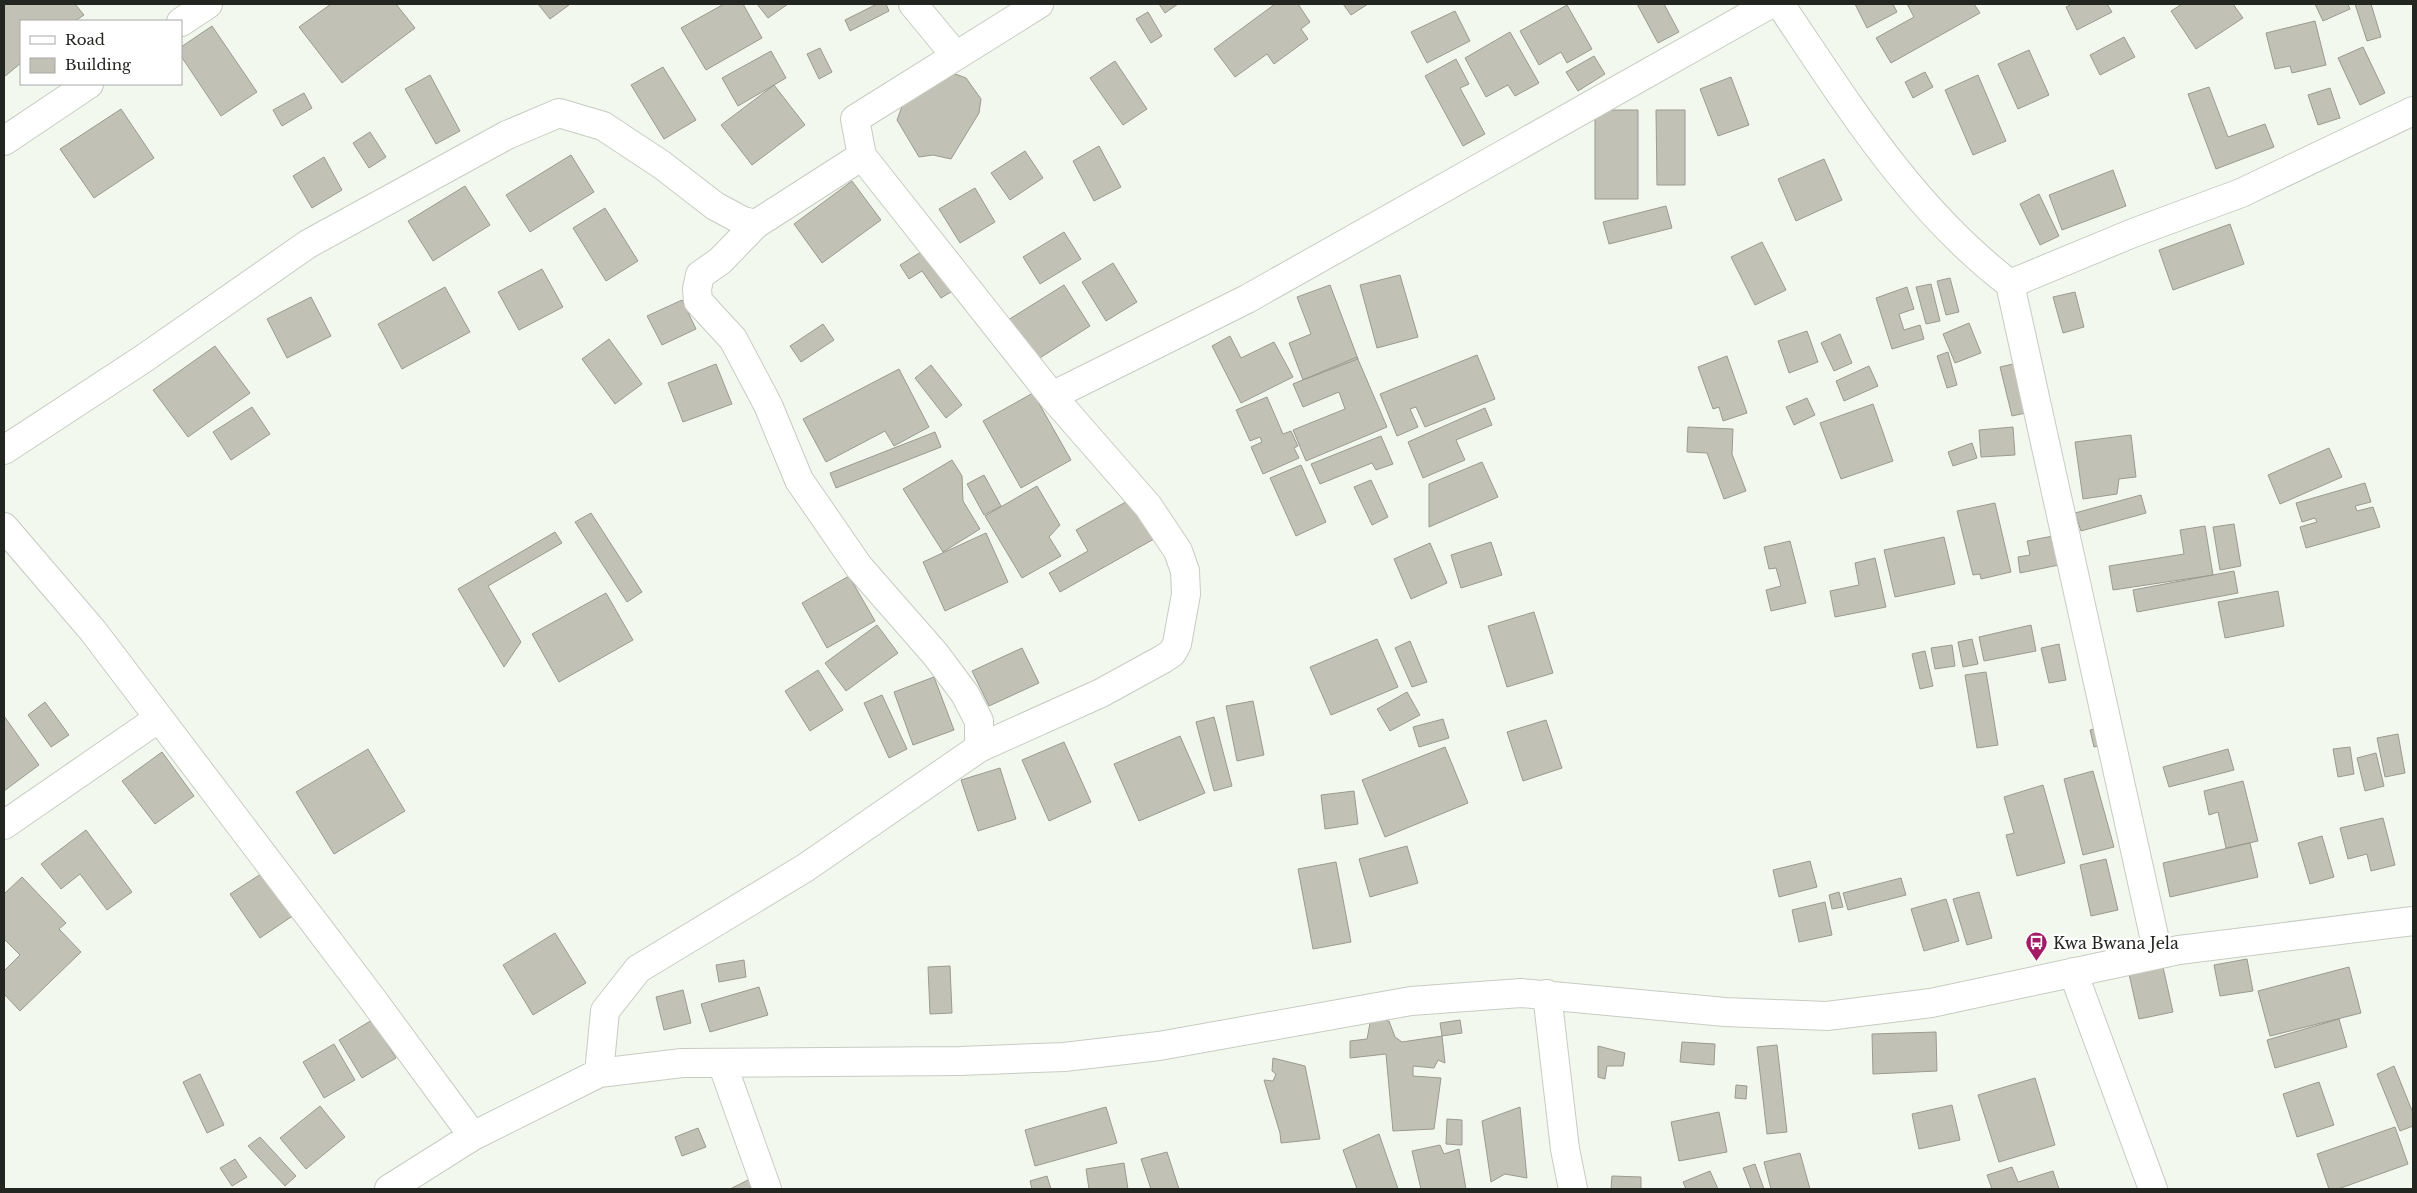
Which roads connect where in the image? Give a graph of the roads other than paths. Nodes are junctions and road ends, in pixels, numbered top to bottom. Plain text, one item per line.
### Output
1 (208, 4) edge
2 (913, 4) edge
3 (1039, 4) edge
4 (1770, 4) edge
5 (1780, 4) edge
6 (182, 21) edge
7 (956, 56) junction
8 (88, 85) edge
9 (2413, 111) edge
10 (4, 141) edge
11 (862, 156) junction
12 (756, 224) junction
13 (2010, 284) junction
14 (1052, 396) junction
15 (4, 450) edge
16 (4, 527) edge
17 (159, 718) junction
18 (979, 748) junction
19 (4, 825) edge
20 (2413, 921) edge
21 (2158, 954) junction
22 (2074, 972) junction
23 (1547, 994) junction
24 (722, 1063) junction
25 (599, 1073) junction
26 (473, 1136) junction
27 (389, 1189) edge
28 (767, 1189) edge
29 (1573, 1189) edge
30 (2153, 1189) edge

1 - 6 street
2 - 7 street
3 - 7 street
4 - 14 street
5 - 13 street
7 - 11 street
8 - 10 street
9 - 13 street
11 - 12 street
11 - 14 street
12 - 15 street
12 - 18 street
13 - 21 street
14 - 18 street
16 - 17 street
17 - 19 street
17 - 26 street
18 - 25 street
20 - 21 street
21 - 22 street
22 - 23 street
22 - 30 street
23 - 24 street
23 - 29 street
24 - 25 street
24 - 28 street
25 - 26 street
26 - 27 street

